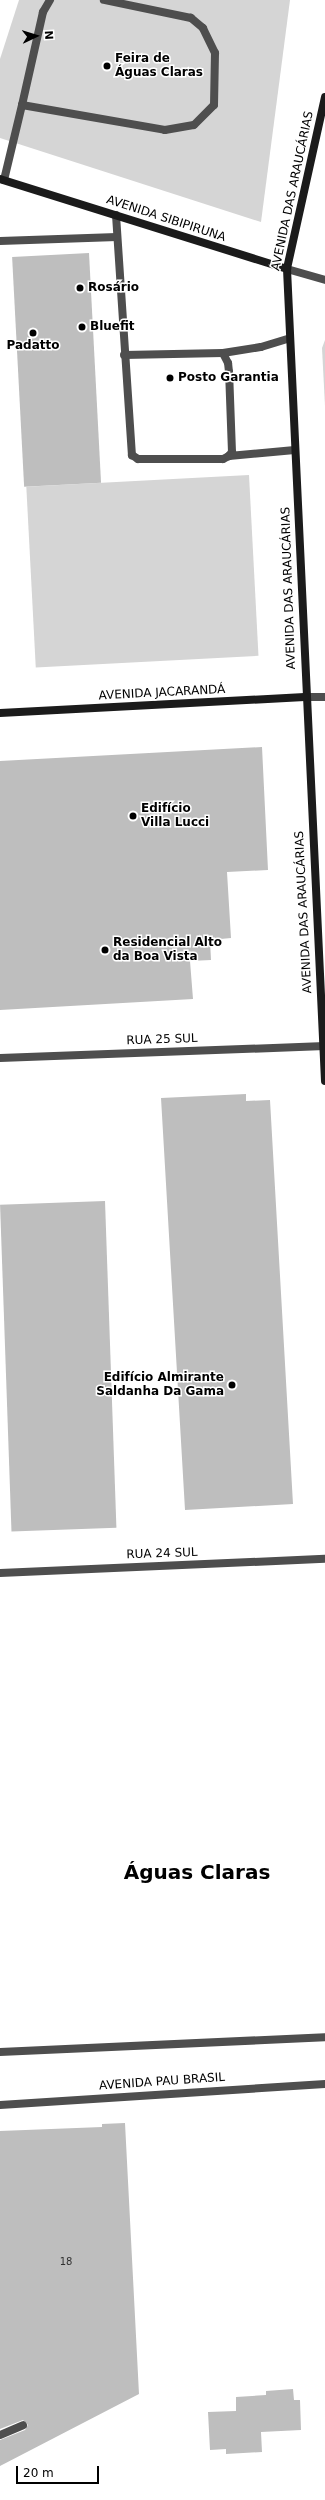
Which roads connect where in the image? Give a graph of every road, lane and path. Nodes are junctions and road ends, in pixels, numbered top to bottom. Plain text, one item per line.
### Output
1 (50, 0) edge
2 (104, 0) edge
3 (325, 97) edge
4 (22, 105) junction
5 (2, 180) edge
6 (116, 215) junction
7 (117, 237) junction
8 (0, 241) edge
9 (287, 269) junction
10 (325, 280) edge
11 (290, 338) junction
12 (222, 353) junction
13 (124, 355) junction
14 (295, 450) junction
15 (229, 456) junction
16 (305, 697) junction
17 (325, 697) edge
18 (0, 713) edge
19 (324, 1046) edge
20 (0, 1058) edge
21 (325, 1081) edge
22 (325, 1559) edge
23 (0, 1574) edge
24 (325, 2037) edge
25 (0, 2052) edge
26 (325, 2084) edge
27 (0, 2105) edge
28 (23, 2425) dead end
29 (0, 2434) edge

1 - 4 street
2 - 4 street
3 - 9 main road, AVENIDA DAS ARAUCÁRIAS
4 - 5 street
5 - 6 main road, AVENIDA SIBIPIRUNA
6 - 7 street
6 - 9 main road, AVENIDA SIBIPIRUNA
7 - 8 street
7 - 13 street
9 - 10 street, AVENIDA SIBIPIRUNA
9 - 11 main road, AVENIDA DAS ARAUCÁRIAS
11 - 12 street
11 - 14 main road, AVENIDA DAS ARAUCÁRIAS
12 - 13 street
12 - 15 street
13 - 15 street
14 - 15 street
14 - 16 main road, AVENIDA DAS ARAUCÁRIAS
16 - 17 street, AVENIDA JACARANDÁ
16 - 18 main road, AVENIDA JACARANDÁ
16 - 19 main road, AVENIDA DAS ARAUCÁRIAS
19 - 20 street, RUA 25 SUL
19 - 21 main road, AVENIDA DAS ARAUCÁRIAS
22 - 23 street, RUA 24 SUL
24 - 25 street
26 - 27 street, AVENIDA PAU BRASIL
28 - 29 street

